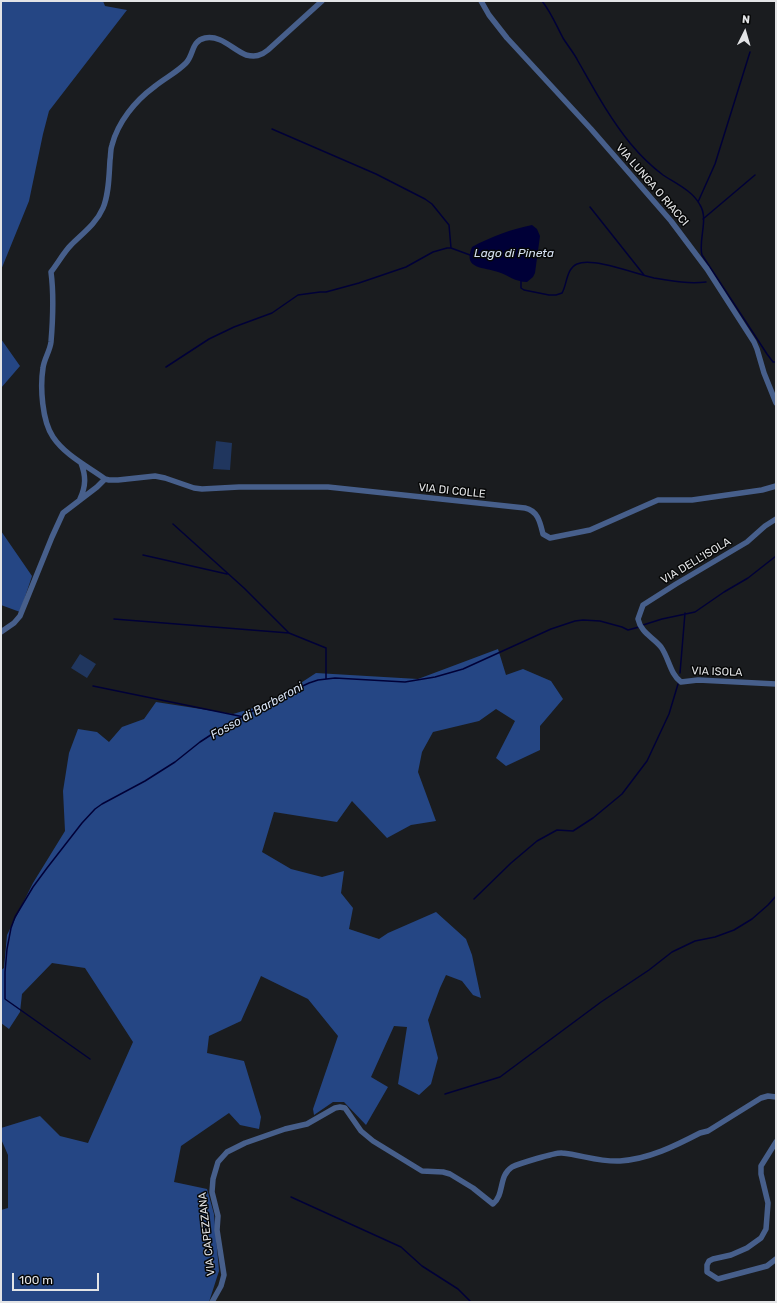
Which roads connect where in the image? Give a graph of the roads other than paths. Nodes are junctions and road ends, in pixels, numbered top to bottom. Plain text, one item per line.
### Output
1 (322, 1) edge
2 (481, 1) edge
3 (776, 403) edge
4 (81, 463) junction
5 (105, 479) junction
6 (776, 486) edge
7 (79, 500) junction
8 (776, 519) edge
9 (640, 626) joint
10 (1, 632) edge
11 (776, 684) edge
12 (776, 1097) edge
13 (776, 1142) edge
14 (776, 1259) edge
15 (212, 1302) edge

1 - 4 street
2 - 3 street, VIA LUNGA O RIACCI
4 - 5 street
4 - 7 street
5 - 6 street, VIA DI COLLE
5 - 7 street
7 - 10 street
8 - 9 street, VIA DELL'ISOLA
9 - 11 street, VIA ISOLA
12 - 15 street, VIA CAPEZZANA
13 - 14 street

